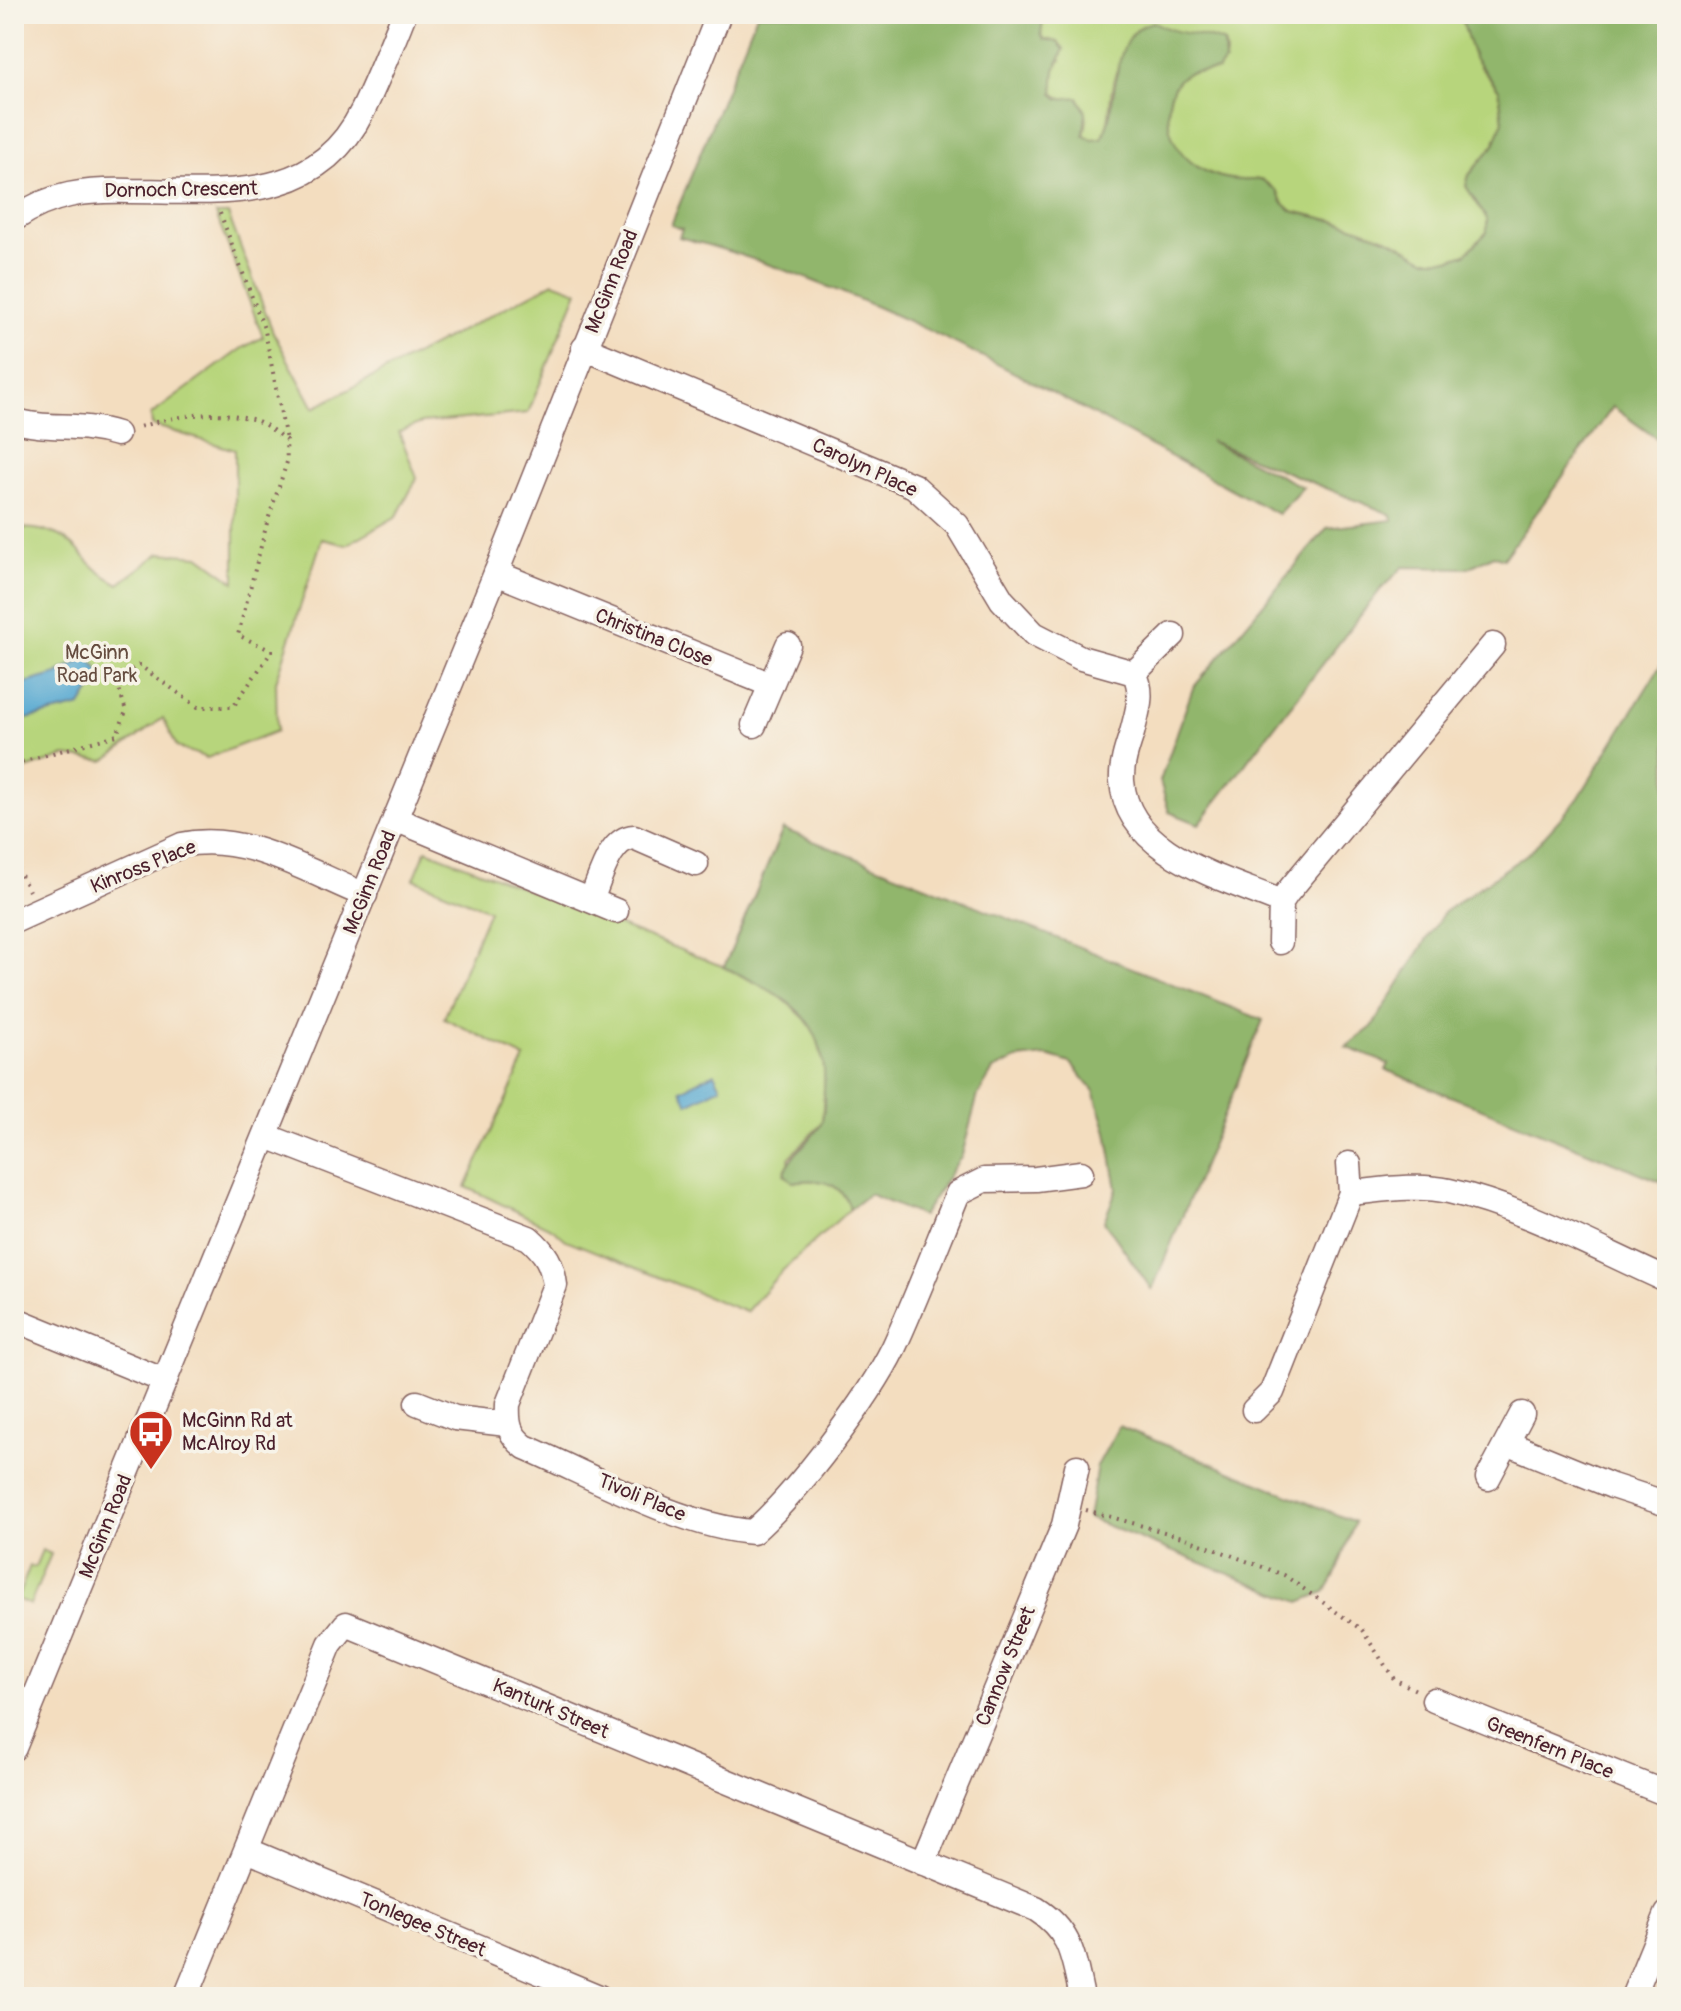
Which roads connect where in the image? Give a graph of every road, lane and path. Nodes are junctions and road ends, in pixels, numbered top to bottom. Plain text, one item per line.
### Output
1 (404, 14) edge
2 (719, 14) edge
3 (212, 191) junction
4 (14, 219) edge
5 (584, 348) junction
6 (14, 420) edge
7 (117, 434) joint
8 (286, 440) junction
9 (496, 573) junction
10 (1173, 635) dead end
11 (788, 645) dead end
12 (1493, 645) dead end
13 (1134, 673) junction
14 (771, 685) junction
15 (754, 725) dead end
16 (14, 764) edge
17 (395, 819) junction
18 (14, 861) edge
19 (696, 864) dead end
20 (365, 895) junction
21 (591, 900) junction
22 (1281, 902) junction
23 (38, 910) junction
24 (616, 911) dead end
25 (14, 921) edge
26 (1280, 942) dead end
27 (266, 1136) junction
28 (1349, 1164) dead end
29 (1081, 1173) dead end
30 (1351, 1193) junction
31 (1667, 1280) edge
32 (14, 1319) edge
33 (165, 1381) junction
34 (417, 1403) dead end
35 (1254, 1410) dead end
36 (1522, 1414) dead end
37 (507, 1424) junction
38 (1509, 1444) junction
39 (1077, 1467) dead end
40 (1488, 1478) dead end
41 (1667, 1504) edge
42 (1068, 1506) junction
43 (1434, 1700) joint
44 (14, 1748) edge
45 (1667, 1794) edge
46 (247, 1850) junction
47 (923, 1863) junction
48 (1667, 1914) edge
49 (186, 1997) edge
50 (599, 1997) edge
51 (1082, 1997) edge
52 (1633, 1997) edge

1 - 3 street, Dornoch Crescent
2 - 5 street, McGinn Road
3 - 4 street, Dornoch Crescent
3 - 8 path
5 - 9 street, McGinn Road
5 - 13 street, Carolyn Place
6 - 7 street
7 - 8 path
8 - 16 path
9 - 14 street, Christina Close
9 - 17 street, McGinn Road
10 - 13 street
11 - 14 street
12 - 22 street
13 - 22 street
14 - 15 street
17 - 20 street, McGinn Road
17 - 21 street
18 - 23 path
19 - 21 street
20 - 23 street, Kinross Place
20 - 27 street, McGinn Road
21 - 24 street
22 - 26 street
23 - 25 street, Kinross Place
27 - 33 street, McGinn Road
27 - 37 street
28 - 30 street
29 - 37 street, Tivoli Place
30 - 31 street
30 - 35 street
32 - 33 street
33 - 44 street, McGinn Road
34 - 37 street
36 - 38 street
38 - 40 street
38 - 41 street
39 - 42 street, Cannow Street
42 - 43 path
42 - 47 street, Cannow Street
43 - 45 street, Greenfern Place
46 - 47 street, Kanturk Street
46 - 49 street, Kanturk Street
46 - 50 street, Tonlegee Street
47 - 51 street, Kanturk Street
48 - 52 street

